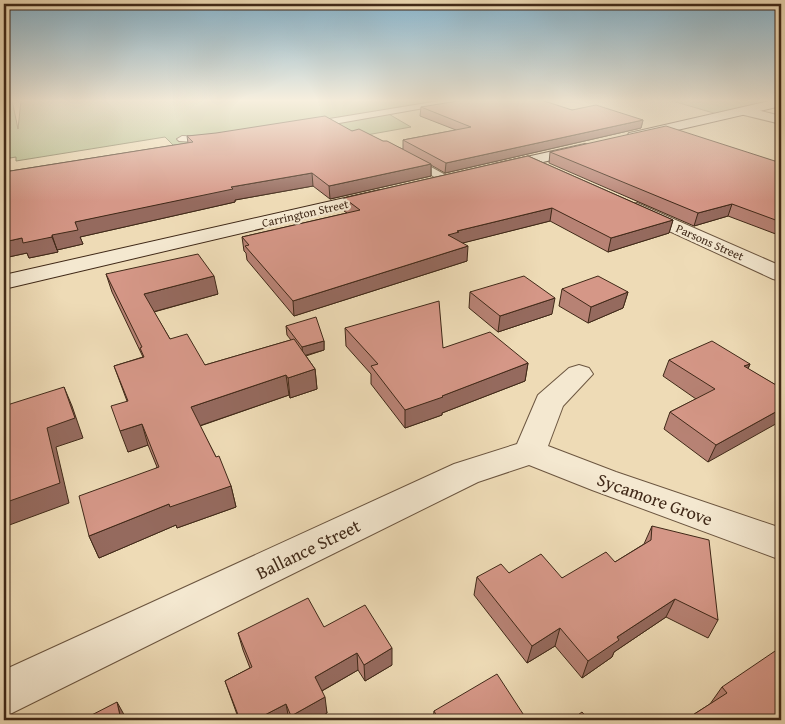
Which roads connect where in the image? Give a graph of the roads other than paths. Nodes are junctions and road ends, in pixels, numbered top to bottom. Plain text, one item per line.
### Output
1 (645, 134) edge
2 (182, 139) dead end
3 (218, 140) edge
4 (406, 157) edge
5 (529, 161) junction
6 (484, 171) edge
7 (558, 174) edge
8 (466, 175) edge
9 (447, 180) junction
10 (418, 186) edge
11 (399, 191) edge
12 (620, 202) edge
13 (781, 274) edge
14 (4, 282) edge
15 (579, 374) dead end
16 (530, 452) junction
17 (781, 544) edge
18 (4, 694) edge

1 - 5 main road
2 - 3 lane
4 - 9 lane
5 - 6 main road
5 - 7 main road
8 - 9 main road
9 - 10 main road
11 - 14 main road, Carrington Street
12 - 13 main road, Parsons Street
15 - 16 main road
16 - 17 main road, Sycamore Grove
16 - 18 main road, Ballance Street

